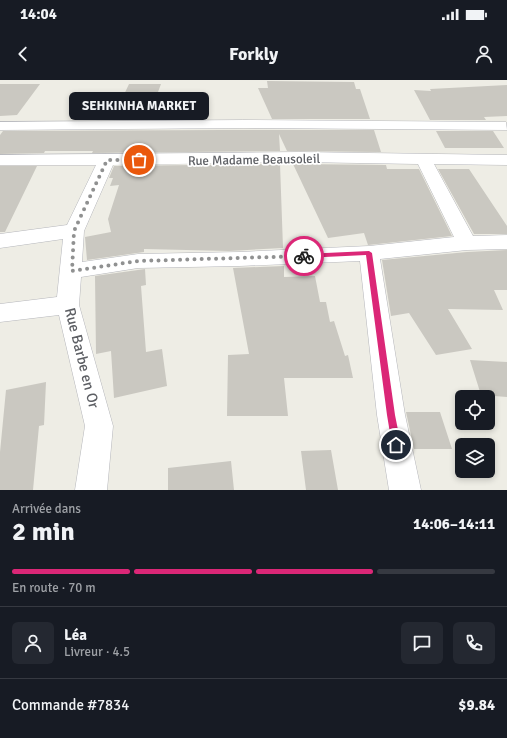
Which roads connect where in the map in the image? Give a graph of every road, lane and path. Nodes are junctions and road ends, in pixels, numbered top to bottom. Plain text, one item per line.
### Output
1 (0, 126) edge
2 (506, 126) dead end
3 (0, 160) edge
4 (107, 160) junction
5 (424, 160) junction
6 (507, 160) edge
7 (74, 231) junction
8 (0, 241) edge
9 (507, 242) edge
10 (467, 243) junction
11 (369, 253) junction
12 (72, 271) junction
13 (68, 305) junction
14 (0, 313) edge
15 (91, 490) edge
16 (405, 490) edge

1 - 2 street
3 - 4 street, Rue Madame Beausoleil
4 - 5 street, Rue Madame Beausoleil
4 - 7 street, Rue Barbe en Or
5 - 6 street, Rue Madame Beausoleil
5 - 10 street
7 - 8 street
7 - 12 street, Rue Barbe en Or
9 - 10 street
10 - 11 street
11 - 12 street
11 - 16 street
12 - 13 street, Rue Barbe en Or
13 - 14 street
13 - 15 street, Rue Barbe en Or

